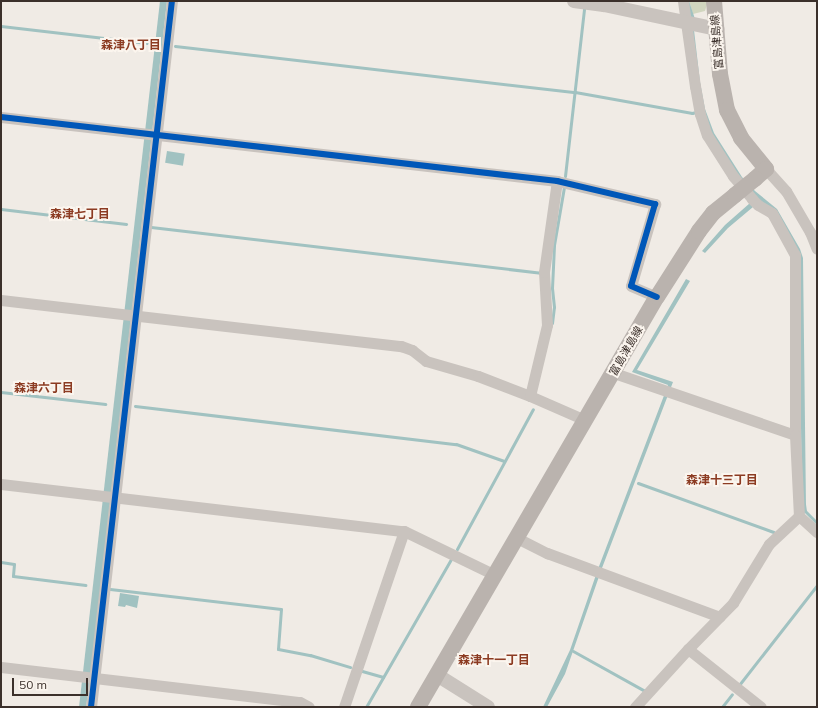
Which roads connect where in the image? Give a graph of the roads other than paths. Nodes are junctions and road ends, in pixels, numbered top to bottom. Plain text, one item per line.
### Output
1 (172, 1) edge
2 (574, 1) edge
3 (683, 1) edge
4 (714, 1) edge
5 (691, 24) junction
6 (717, 29) junction
7 (1, 118) edge
8 (152, 135) junction
9 (760, 174) junction
10 (557, 181) junction
11 (817, 249) edge
12 (657, 297) junction
13 (1, 300) edge
14 (131, 314) junction
15 (614, 373) junction
16 (530, 396) junction
17 (585, 420) junction
18 (795, 435) junction
19 (1, 484) edge
20 (116, 498) junction
21 (799, 516) junction
22 (404, 531) junction
23 (817, 532) edge
24 (517, 538) junction
25 (495, 575) junction
26 (720, 617) junction
27 (688, 649) junction
28 (1, 667) edge
29 (437, 675) junction
30 (89, 677) junction
31 (91, 707) edge
32 (308, 707) edge
33 (344, 707) edge
34 (418, 707) edge
35 (488, 707) edge
36 (635, 707) edge
37 (761, 707) edge

1 - 8 street
2 - 5 street
3 - 5 street
4 - 6 main road, 富島津島線
5 - 6 street
5 - 18 street
6 - 9 main road, 富島津島線
7 - 8 street
8 - 10 street
8 - 14 street
9 - 11 street
9 - 12 main road, 富島津島線, bridge
10 - 12 street
10 - 16 street
12 - 15 main road, 富島津島線
13 - 14 street
14 - 16 street
14 - 20 street
15 - 17 main road, 富島津島線
15 - 18 street
16 - 17 street
17 - 24 main road, 富島津島線
18 - 21 street
19 - 20 street
20 - 22 street
20 - 30 street
21 - 23 street
21 - 26 street
22 - 25 street
22 - 33 street
24 - 25 main road, 富島津島線
24 - 26 street
25 - 29 main road, 富島津島線
26 - 27 street
27 - 36 street
27 - 37 street
28 - 30 street
29 - 34 main road, 富島津島線
29 - 35 street
30 - 31 street
30 - 32 street

